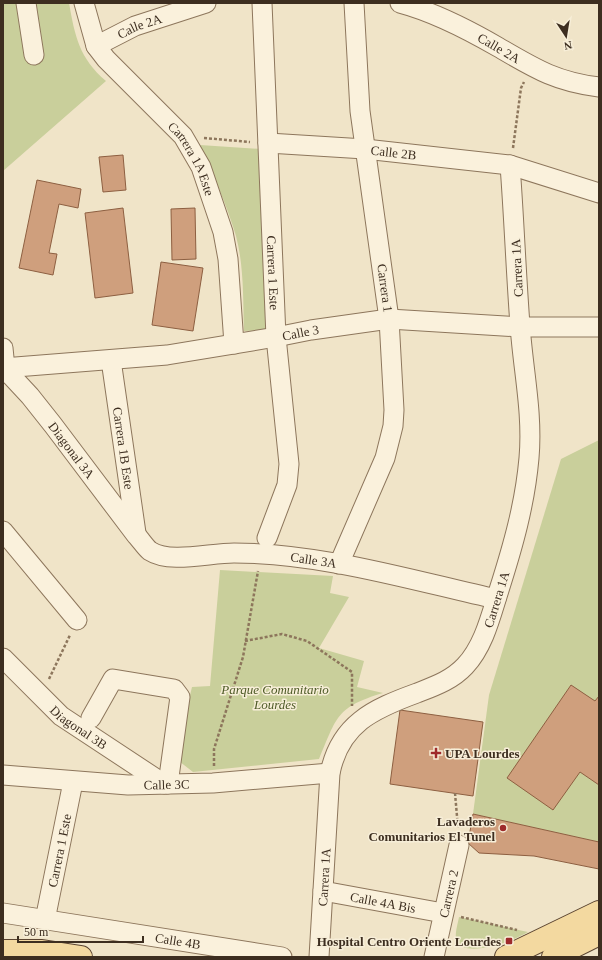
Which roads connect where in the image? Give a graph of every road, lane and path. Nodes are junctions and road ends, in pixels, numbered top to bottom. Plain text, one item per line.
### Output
1 (26, 3) edge
2 (84, 3) edge
3 (206, 3) edge
4 (262, 3) edge
5 (354, 3) edge
6 (400, 3) edge
7 (96, 46) junction
8 (34, 55) dead end
9 (532, 68) junction
10 (599, 87) edge
11 (183, 136) junction
12 (268, 143) junction
13 (365, 149) junction
14 (510, 165) junction
15 (599, 192) edge
16 (389, 319) junction
17 (520, 327) junction
18 (599, 327) edge
19 (276, 338) junction
20 (234, 344) junction
21 (3, 348) edge
22 (111, 360) junction
23 (4, 369) edge
24 (3, 531) edge
25 (136, 535) junction
26 (264, 546) junction
27 (339, 564) junction
28 (496, 599) junction
29 (77, 620) joint
30 (245, 640) junction
31 (3, 658) edge
32 (40, 696) junction
33 (91, 718) dead end
34 (352, 728) junction
35 (330, 774) junction
36 (3, 776) edge
37 (73, 782) junction
38 (213, 783) junction
39 (166, 784) junction
40 (455, 793) dead end
41 (459, 845) joint
42 (323, 891) junction
43 (599, 912) edge
44 (3, 913) edge
45 (443, 914) junction
46 (45, 920) junction
47 (521, 931) dead end
48 (594, 941) edge
49 (3, 951) edge
50 (439, 952) edge
51 (81, 957) edge
52 (282, 957) edge
53 (319, 957) edge
54 (506, 957) edge
55 (553, 957) edge

1 - 8 street
2 - 7 street, Carrera 1A Este
3 - 7 street, Calle 2A
4 - 12 street, Carrera 1 Este
5 - 13 street, Carrera 1
6 - 9 street, Calle 2A
7 - 11 street, Carrera 1A Este
9 - 10 street, Calle 2A
9 - 14 path
11 - 12 path
11 - 20 street, Carrera 1A Este
12 - 13 street, Calle 2B
12 - 19 street, Carrera 1 Este
13 - 14 street, Calle 2B
13 - 16 street, Carrera 1
14 - 15 street, Calle 2B
14 - 17 street, Carrera 1A
16 - 17 street, Calle 3
16 - 19 street, Calle 3
16 - 27 street, Carrera 1
17 - 18 street, Calle 3
17 - 28 street, Carrera 1A
19 - 20 street, Calle 3
19 - 26 street, Carrera 1 Este
20 - 22 street, Calle 3
21 - 23 street
22 - 23 street, Calle 3
22 - 25 street, Carrera 1B Este
23 - 25 street, Diagonal 3A
24 - 29 street
25 - 26 street, Calle 3A
26 - 27 street, Calle 3A
26 - 30 path
27 - 28 street, Calle 3A
28 - 34 street, Carrera 1A
29 - 32 path
30 - 34 path
30 - 38 path
31 - 32 street, Diagonal 3B
32 - 39 street, Diagonal 3B
33 - 39 street
34 - 35 street, Carrera 1A
35 - 38 street, Calle 3C
35 - 42 street, Carrera 1A
36 - 37 street, Calle 3C
37 - 39 street, Calle 3C
37 - 46 street, Carrera 1 Este
38 - 39 street, Calle 3C
40 - 41 path
41 - 45 street, Carrera 2
42 - 45 street, Calle 4A Bis
42 - 53 street, Carrera 1A
43 - 54 main road
44 - 46 street, Calle 4B
45 - 47 path
45 - 50 street, Carrera 2
46 - 52 street, Calle 4B
48 - 55 main road
49 - 51 main road

